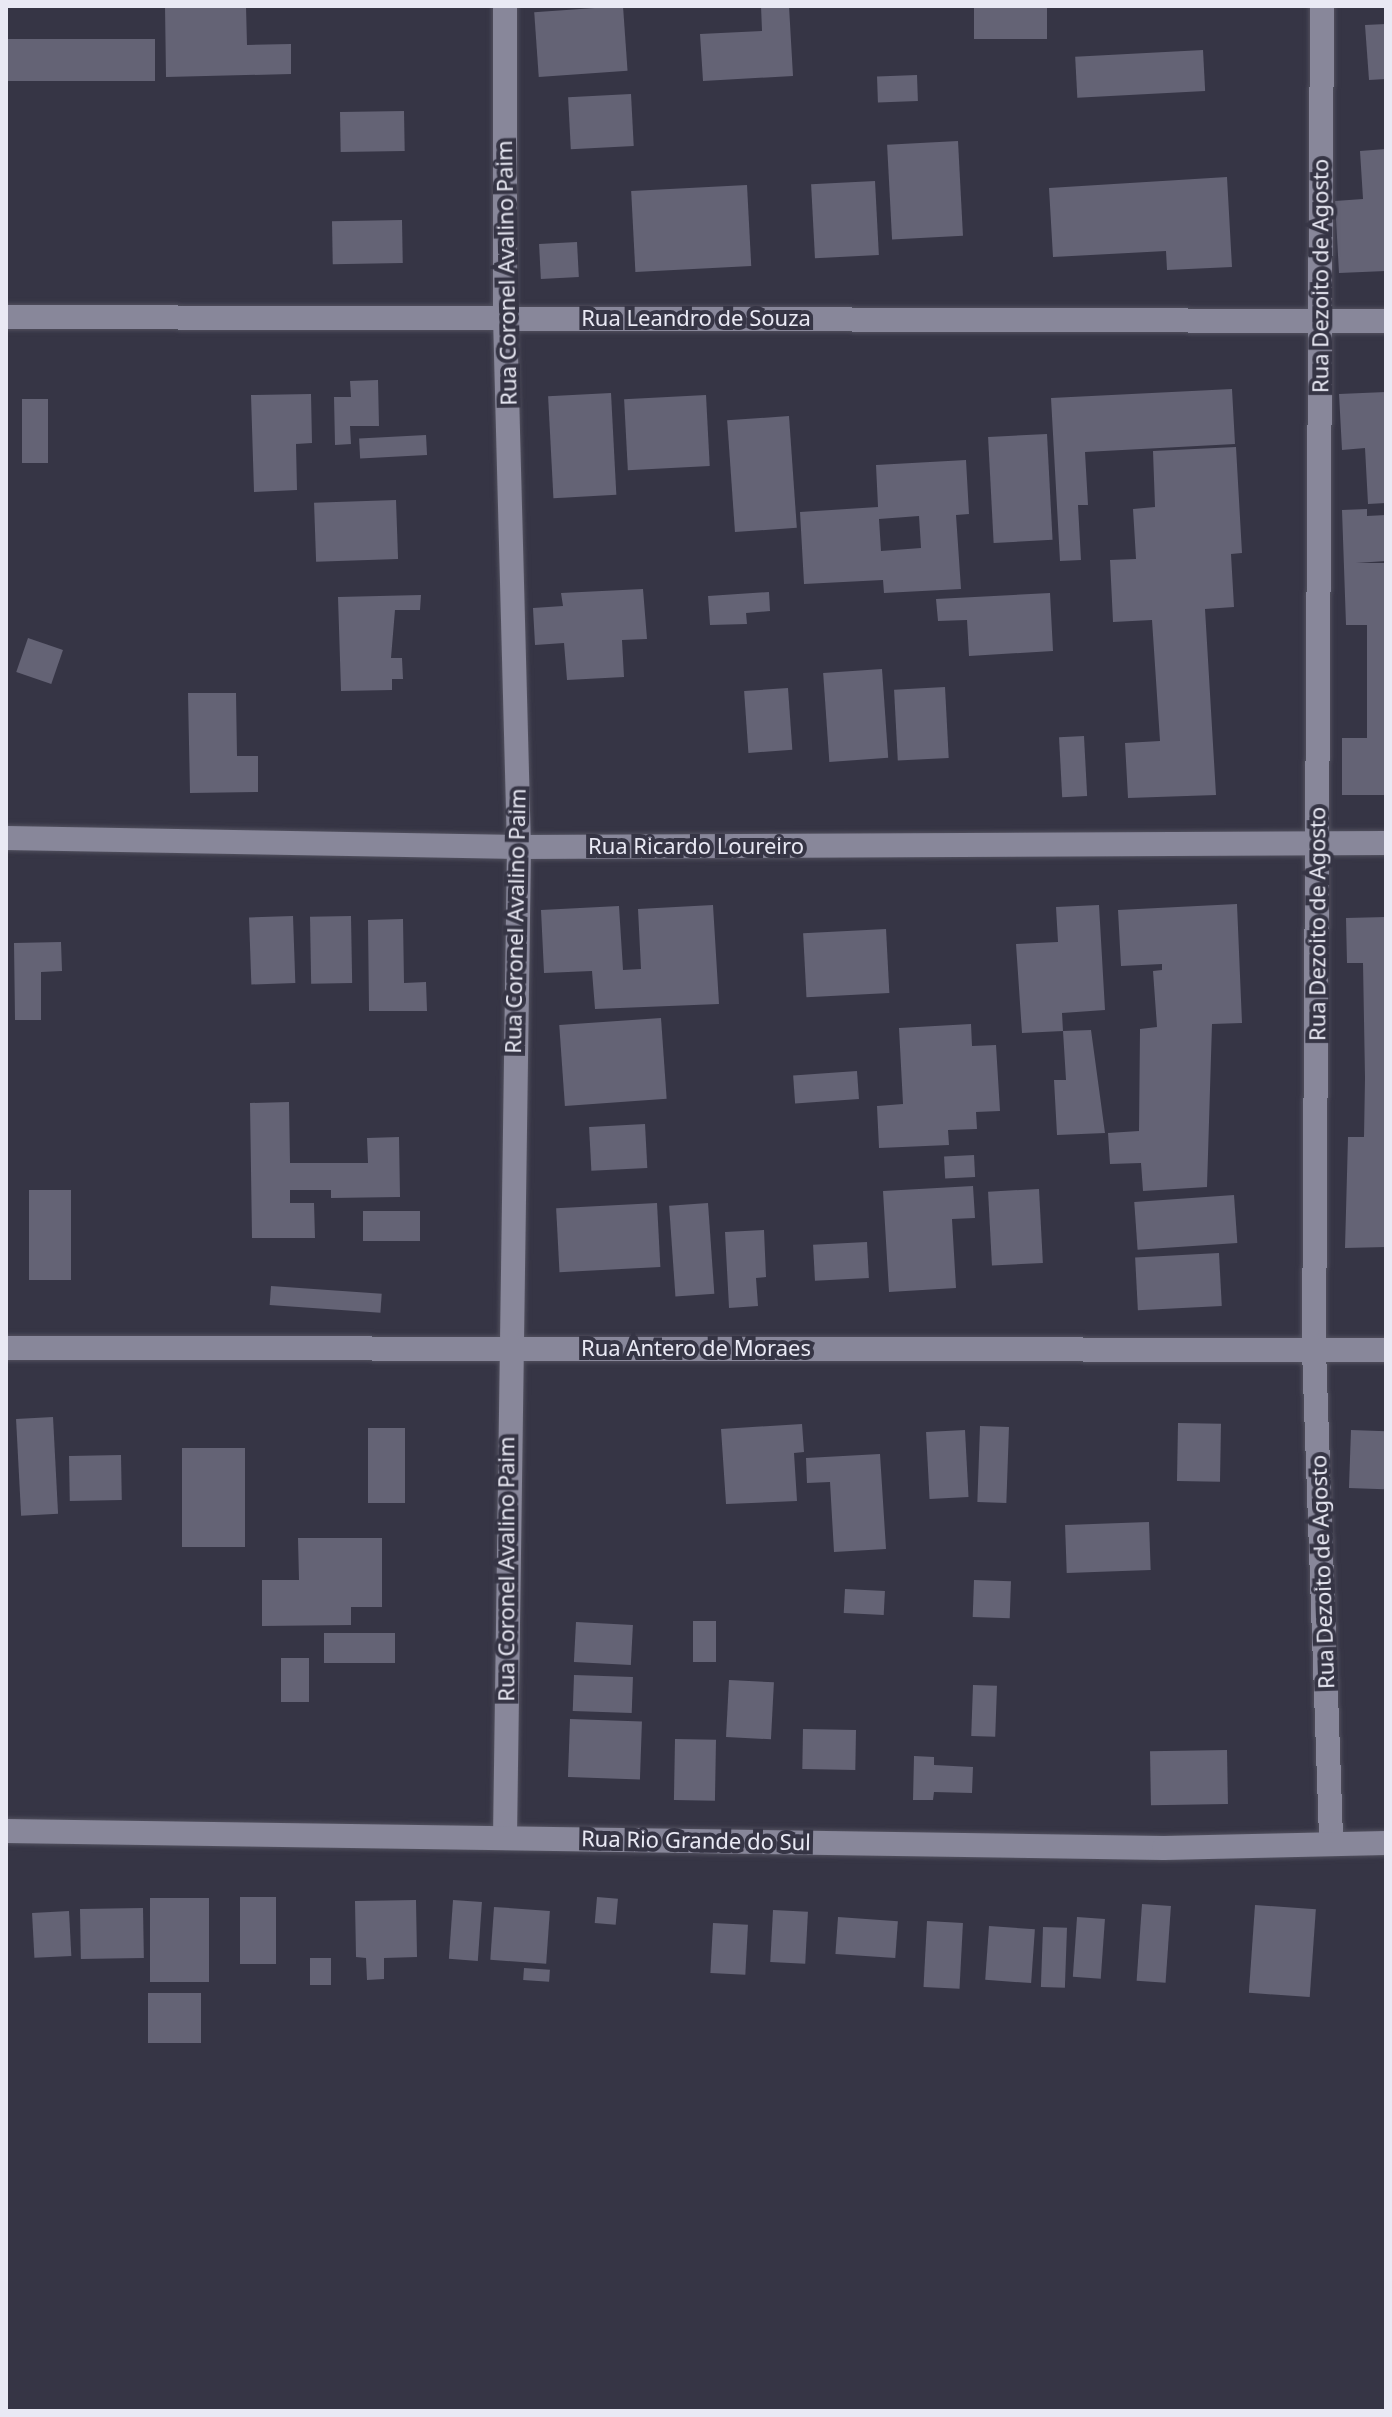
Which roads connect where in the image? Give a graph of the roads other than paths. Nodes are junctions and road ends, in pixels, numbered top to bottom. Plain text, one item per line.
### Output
1 (505, 6) edge
2 (1322, 6) edge
3 (6, 317) edge
4 (505, 317) junction
5 (1386, 321) edge
6 (1319, 322) junction
7 (6, 838) edge
8 (1317, 842) junction
9 (1386, 843) edge
10 (519, 847) junction
11 (507, 1347) junction
12 (6, 1348) edge
13 (1314, 1350) junction
14 (1386, 1350) edge
15 (6, 1831) edge
16 (505, 1836) junction
17 (1331, 1842) junction
18 (1386, 1843) edge

1 - 4 street, Rua Coronel Avalino Paim
2 - 6 street, Rua Dezoito de Agosto
3 - 4 street, Rua Leandro de Souza
4 - 6 street, Rua Leandro de Souza
4 - 10 street, Rua Coronel Avalino Paim
5 - 6 street, Rua Leandro de Souza
6 - 8 street, Rua Dezoito de Agosto
7 - 10 street, Rua Ricardo Loureiro
8 - 9 street, Rua Ricardo Loureiro
8 - 10 street, Rua Ricardo Loureiro
8 - 13 street, Rua Dezoito de Agosto
10 - 11 street, Rua Coronel Avalino Paim
11 - 12 street, Rua Antero de Moraes
11 - 13 street, Rua Antero de Moraes
11 - 16 street, Rua Coronel Avalino Paim
13 - 14 street, Rua Antero de Moraes
13 - 17 street, Rua Dezoito de Agosto
15 - 16 street, Rua Rio Grande do Sul
16 - 17 street, Rua Rio Grande do Sul
17 - 18 street, Rua Rio Grande do Sul

